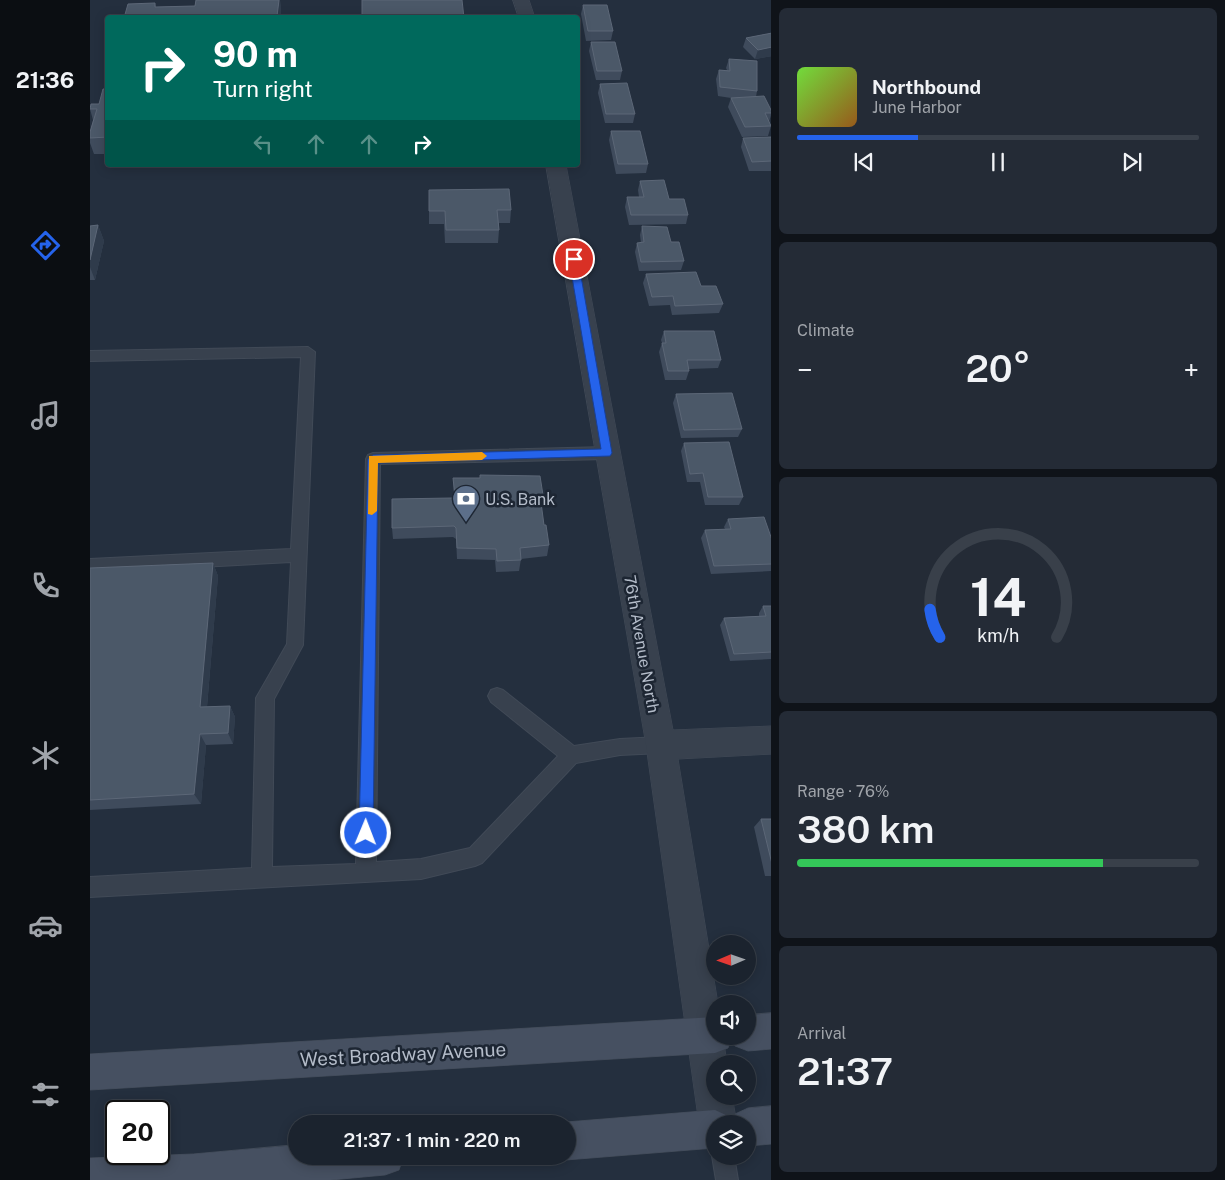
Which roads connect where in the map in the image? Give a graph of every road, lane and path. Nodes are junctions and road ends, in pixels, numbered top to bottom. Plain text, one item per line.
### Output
1 (521, 0) edge
2 (526, 15) edge
3 (556, 167) edge
4 (90, 356) edge
5 (607, 453) junction
6 (300, 555) junction
7 (90, 566) edge
8 (497, 696) dead end
9 (771, 740) edge
10 (661, 745) junction
11 (571, 754) junction
12 (366, 872) junction
13 (262, 877) junction
14 (90, 887) edge
15 (706, 1017) edge
16 (771, 1031) edge
17 (756, 1032) edge
18 (706, 1035) edge
19 (710, 1045) edge
20 (90, 1072) edge
21 (717, 1115) edge
22 (771, 1125) edge
23 (756, 1126) edge
24 (706, 1130) edge
25 (576, 1140) edge
26 (288, 1165) edge
27 (724, 1165) edge
28 (98, 1178) edge
29 (727, 1180) edge

1 - 2 street
3 - 5 street, 76th Avenue North
4 - 6 lane
5 - 10 street, 76th Avenue North
5 - 12 lane
6 - 7 lane
6 - 13 lane
8 - 11 lane
9 - 10 street
10 - 11 lane
10 - 15 street, 76th Avenue North
11 - 12 lane
12 - 13 lane
13 - 14 lane
16 - 17 street
18 - 20 street, West Broadway Avenue
19 - 21 street, 76th Avenue North
22 - 23 street
24 - 25 street
26 - 28 street
27 - 29 lane

